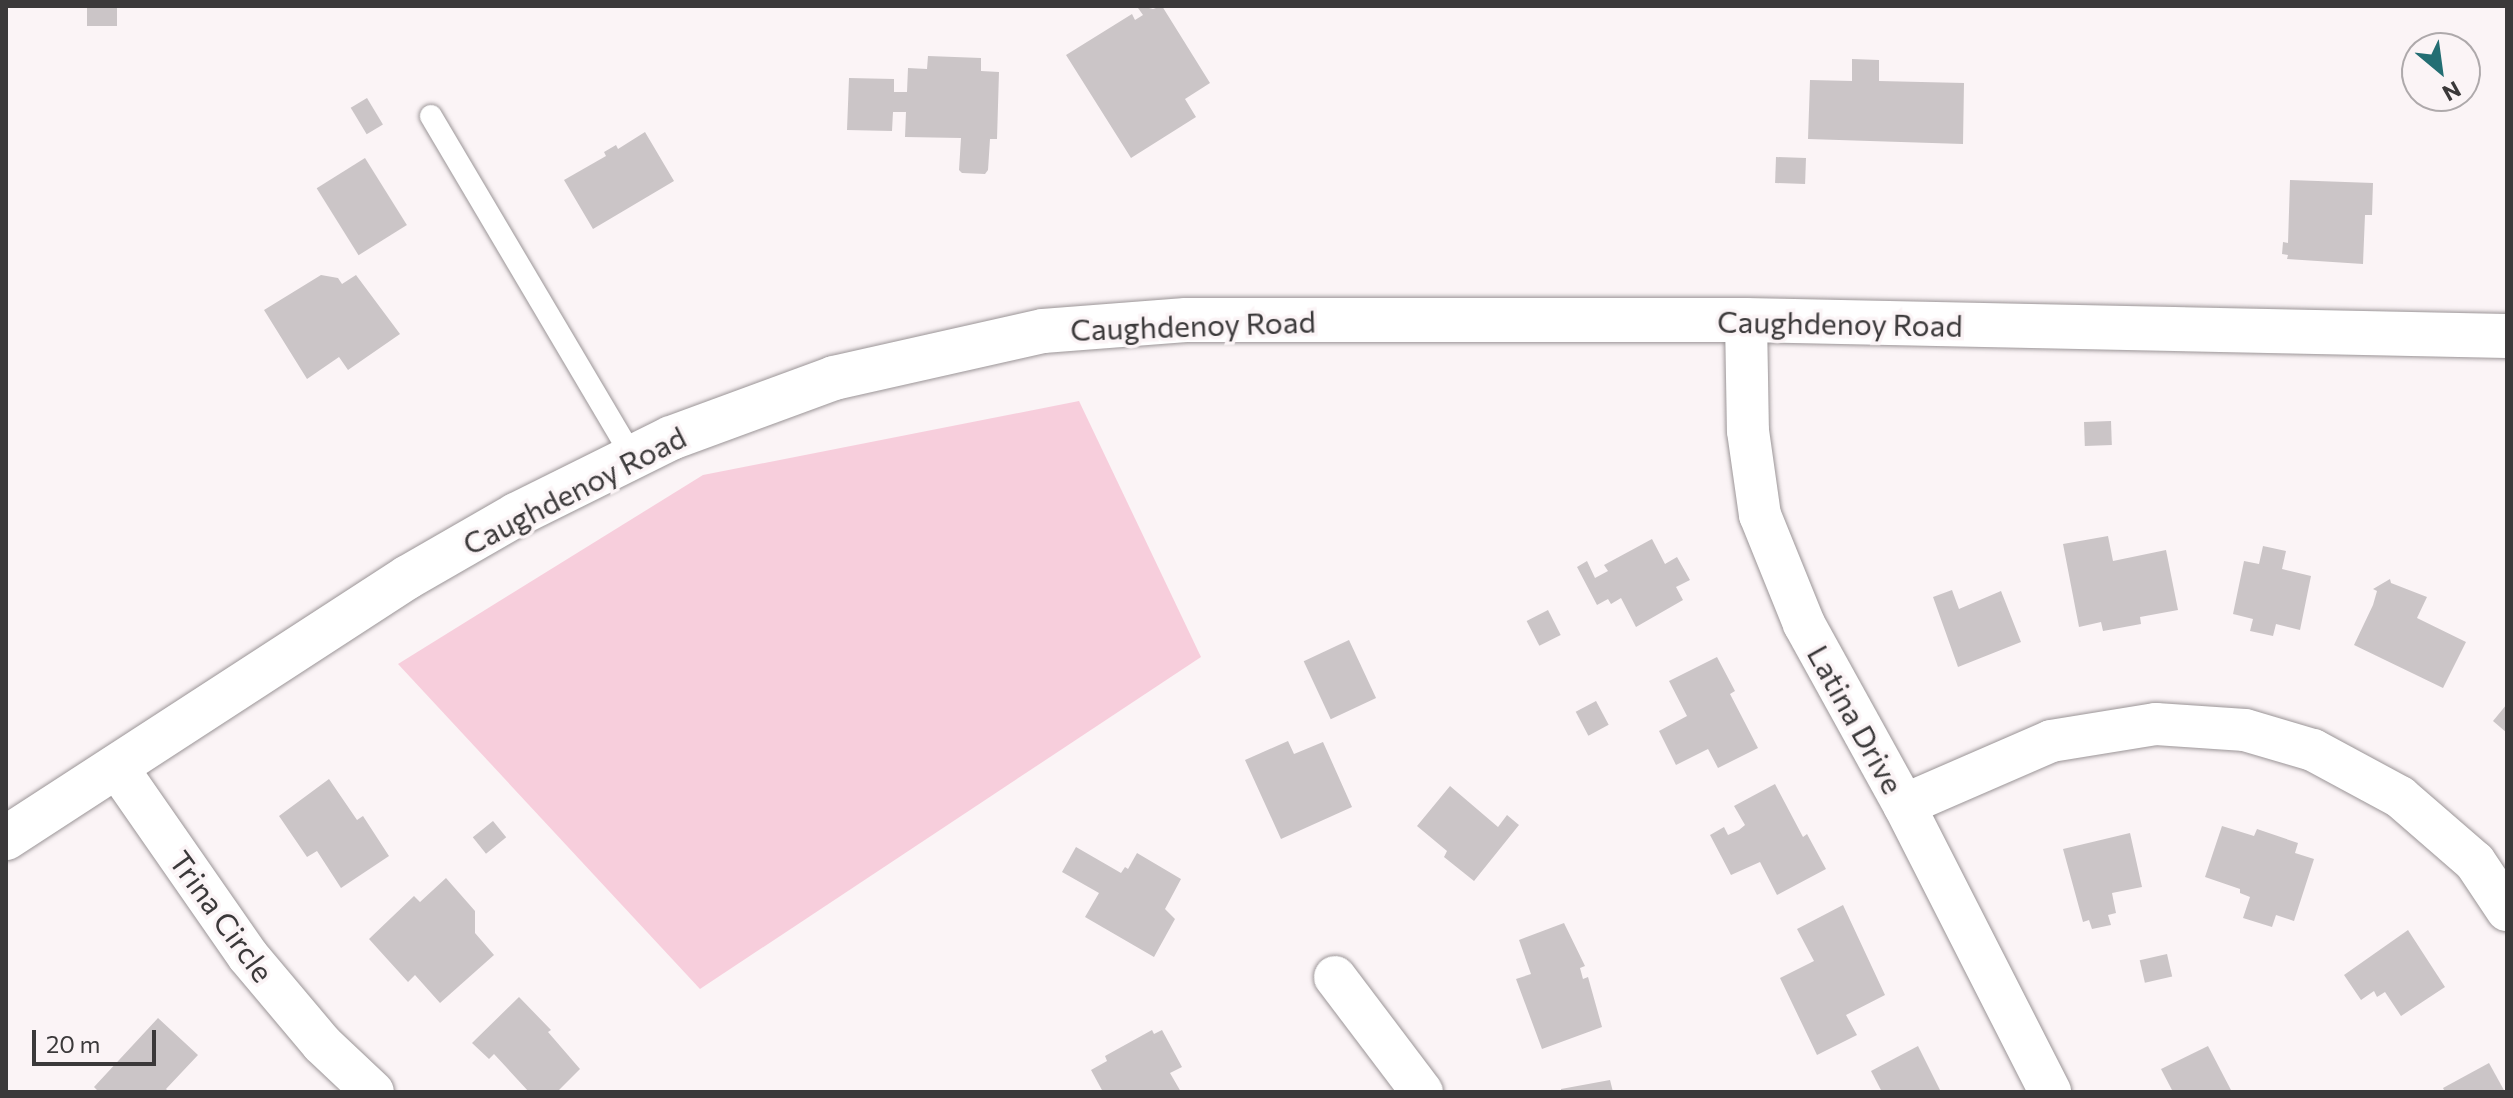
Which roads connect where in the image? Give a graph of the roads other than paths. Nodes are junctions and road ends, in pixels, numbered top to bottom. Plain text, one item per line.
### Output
1 (431, 116) dead end
2 (1746, 320) junction
3 (2507, 336) edge
4 (633, 457) junction
5 (116, 766) junction
6 (1904, 805) junction
7 (6, 838) edge
8 (2507, 910) edge
9 (1335, 977) dead end
10 (345, 1083) edge
11 (1422, 1092) edge
12 (2050, 1092) edge

1 - 4 lane
2 - 3 street, Caughdenoy Road
2 - 4 street, Caughdenoy Road
2 - 6 street, Latina Drive
4 - 5 street, Caughdenoy Road
5 - 7 street, Caughdenoy Road
5 - 10 street, Trina Circle
6 - 8 street
6 - 12 street, Latina Drive
9 - 11 street

